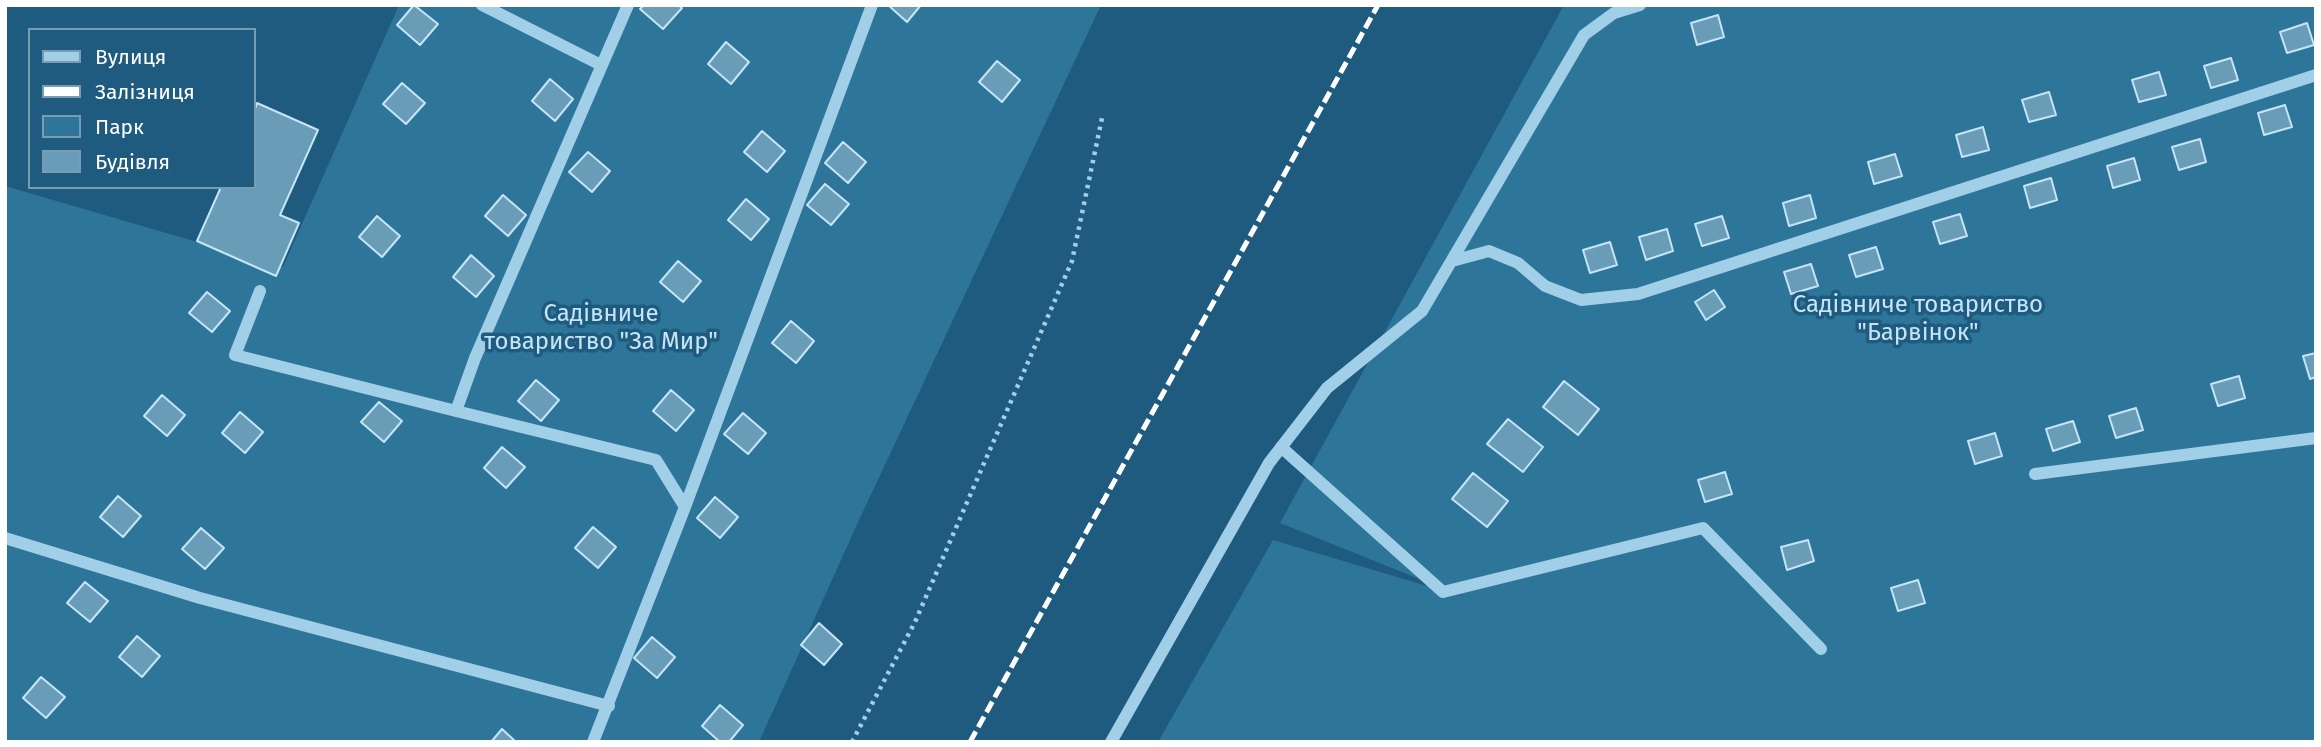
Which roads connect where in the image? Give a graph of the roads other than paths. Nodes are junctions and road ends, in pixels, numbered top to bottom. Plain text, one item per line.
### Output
1 (482, 5) edge
2 (628, 5) edge
3 (872, 5) edge
4 (1612, 5) edge
5 (1640, 5) edge
6 (1602, 20) junction
7 (601, 65) junction
8 (2316, 75) edge
9 (1452, 261) junction
10 (260, 291) dead end
11 (456, 411) junction
12 (2316, 438) edge
13 (1281, 447) junction
14 (2035, 474) dead end
15 (685, 507) junction
16 (5, 538) edge
17 (1821, 649) dead end
18 (609, 706) junction
19 (593, 742) edge
20 (1111, 742) edge

1 - 7 street
2 - 7 street
3 - 15 street
4 - 6 street
5 - 6 street
6 - 9 street
7 - 11 street
8 - 9 street
9 - 13 street
10 - 11 street
11 - 15 street
12 - 14 street
13 - 17 street
13 - 20 street
15 - 18 street
16 - 18 street
18 - 19 street

